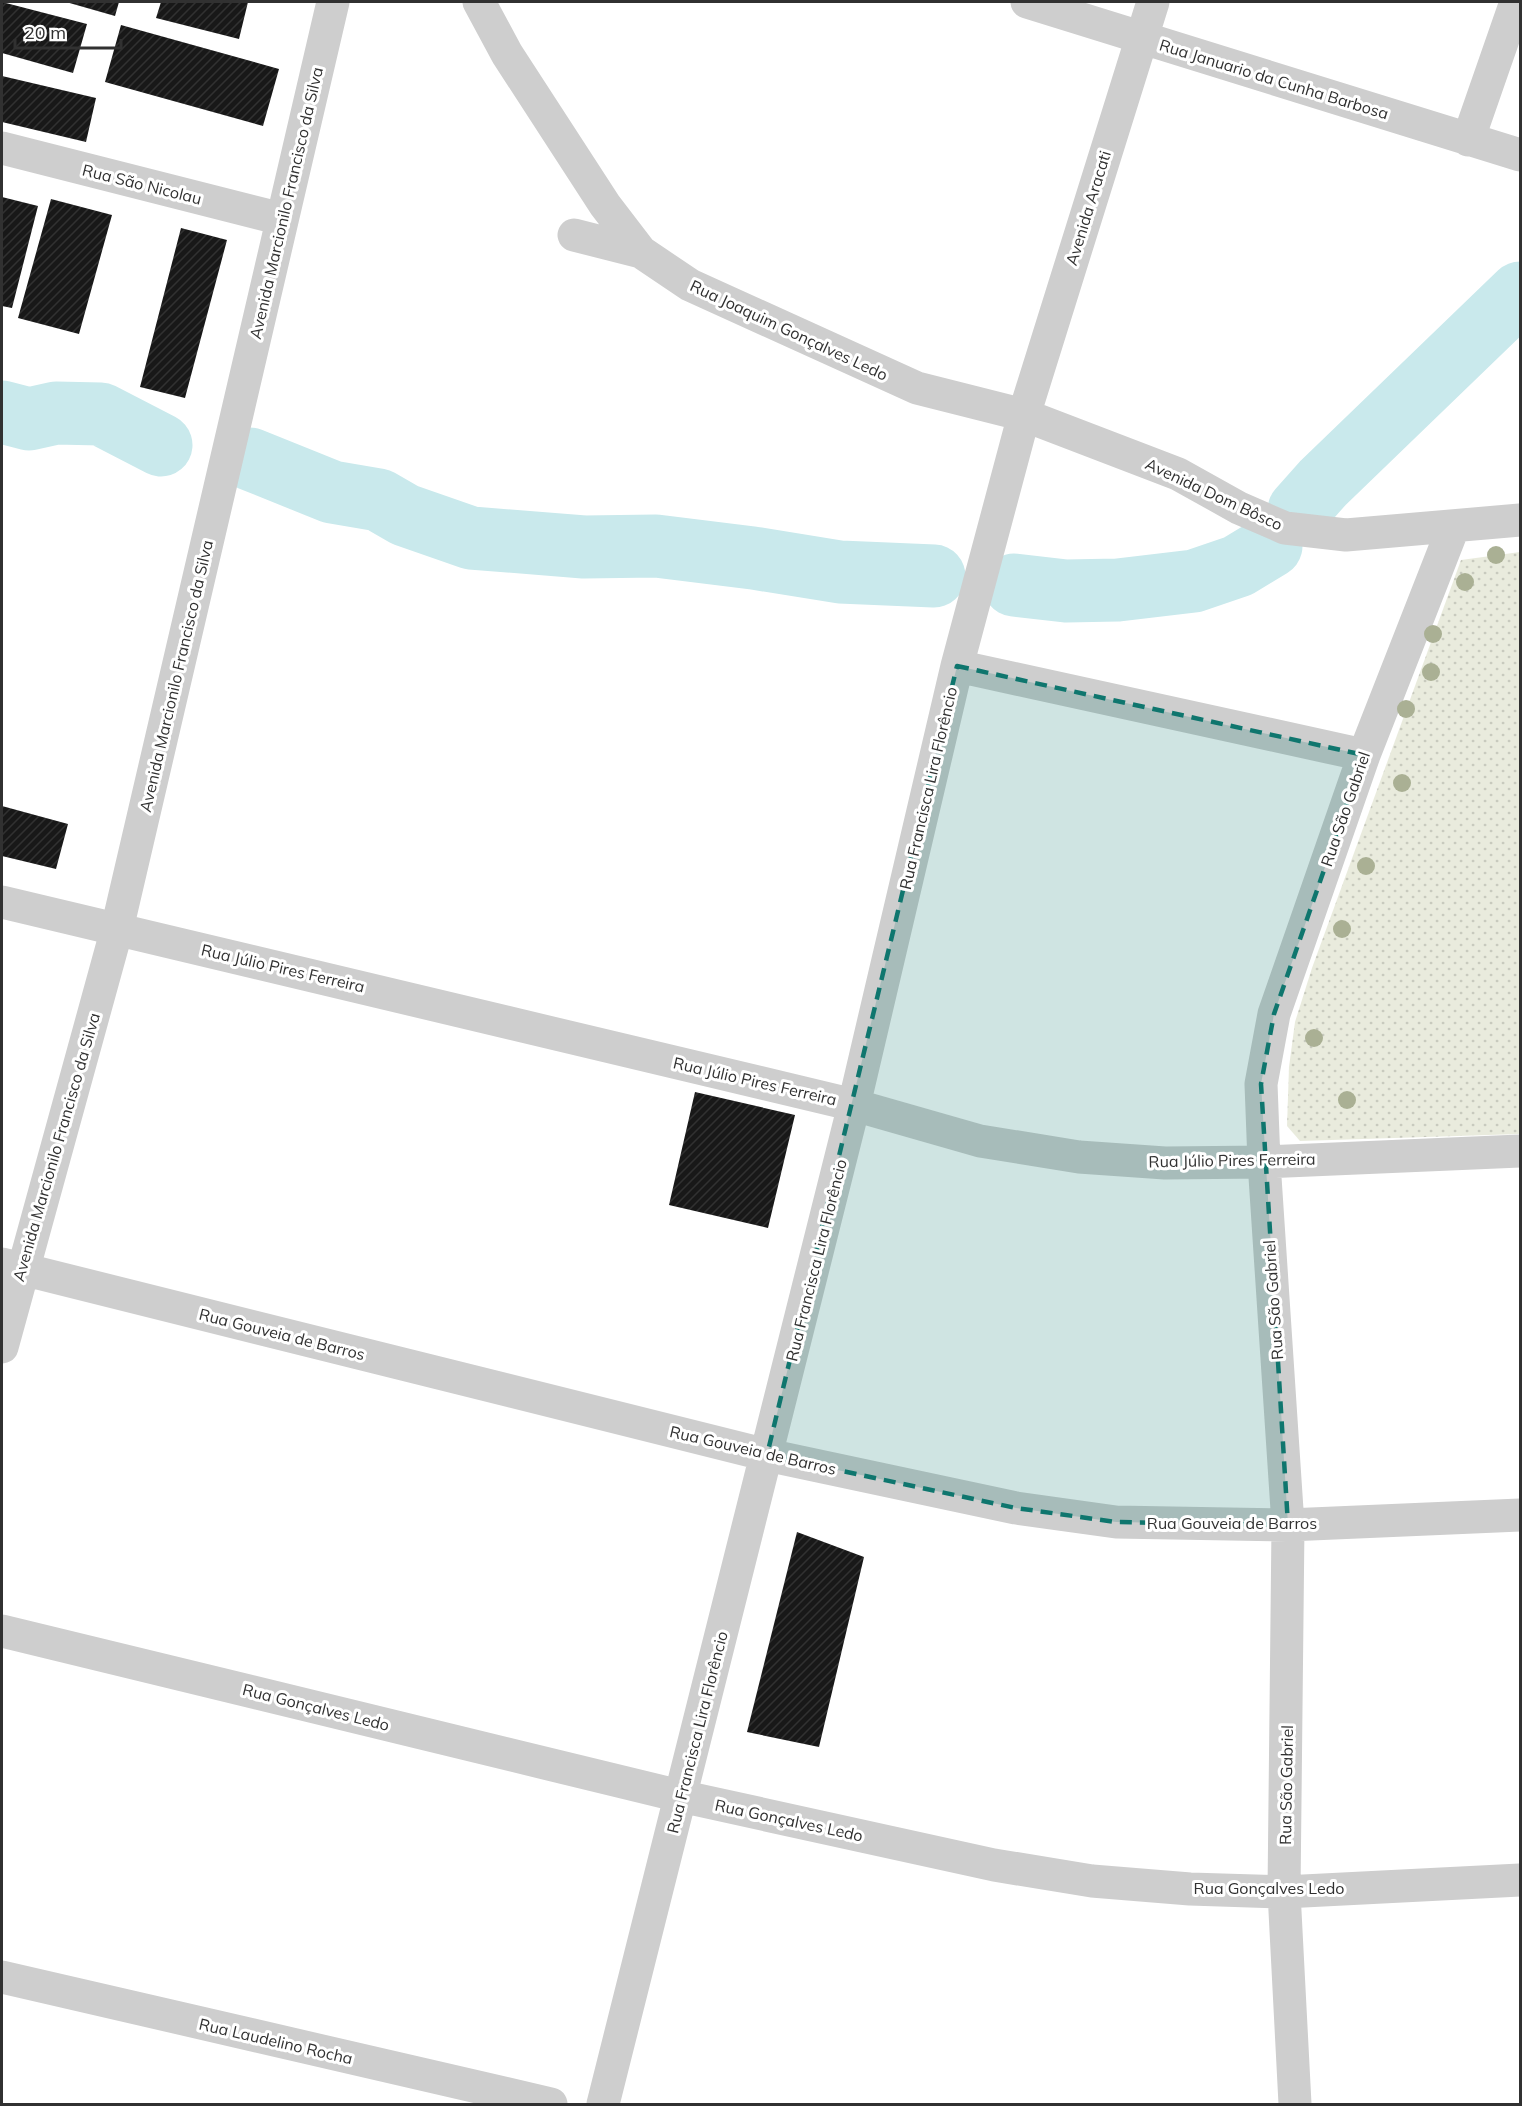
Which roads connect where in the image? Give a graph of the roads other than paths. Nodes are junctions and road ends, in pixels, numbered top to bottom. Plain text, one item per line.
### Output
1 (333, 2) edge
2 (479, 2) edge
3 (1027, 2) edge
4 (1153, 2) edge
5 (1516, 2) edge
6 (1141, 38) junction
7 (1468, 140) junction
8 (2, 148) edge
9 (1521, 155) edge
10 (282, 219) junction
11 (574, 235) dead end
12 (641, 252) junction
13 (1024, 415) junction
14 (1521, 520) edge
15 (1453, 528) junction
16 (957, 666) junction
17 (1364, 755) junction
18 (2, 902) edge
19 (117, 929) junction
20 (854, 1105) junction
21 (1521, 1151) edge
22 (1264, 1162) junction
23 (12, 1266) edge
24 (2, 1347) edge
25 (768, 1455) junction
26 (1521, 1515) edge
27 (1288, 1525) junction
28 (2, 1631) edge
29 (680, 1796) junction
30 (1521, 1880) edge
31 (1284, 1892) junction
32 (2, 1977) edge
33 (551, 2104) edge
34 (603, 2104) edge
35 (1295, 2104) edge

1 - 10 street, Avenida Marcionilo Francisco da Silva
2 - 12 street, Rua Joaquim Gonçalves Ledo
3 - 6 street, Rua Januario da Cunha Barbosa
4 - 6 street, Avenida Aracati
5 - 7 street
6 - 7 street, Rua Januario da Cunha Barbosa
6 - 13 street, Avenida Aracati
7 - 9 street, Rua Januario da Cunha Barbosa
8 - 10 street, Rua São Nicolau
10 - 19 street, Avenida Marcionilo Francisco da Silva
11 - 12 street
12 - 13 street, Rua Joaquim Gonçalves Ledo
13 - 15 street, Avenida Dom Bôsco
13 - 16 street, Rua Francisca Lira Florêncio
14 - 15 street, Avenida Dom Bôsco
15 - 17 street, Rua São Gabriel
16 - 17 street
16 - 20 street, Rua Francisca Lira Florêncio
17 - 22 street, Rua São Gabriel
18 - 19 street, Rua Júlio Pires Ferreira
19 - 20 street, Rua Júlio Pires Ferreira
19 - 23 street, Avenida Marcionilo Francisco da Silva
20 - 22 street, Rua Júlio Pires Ferreira
20 - 25 street, Rua Francisca Lira Florêncio
21 - 22 street, Rua Júlio Pires Ferreira
22 - 27 street, Rua São Gabriel
23 - 24 street, Avenida Marcionilo Francisco da Silva
23 - 25 street, Rua Gouveia de Barros
25 - 27 street, Rua Gouveia de Barros
25 - 29 street, Rua Francisca Lira Florêncio
26 - 27 street, Rua Gouveia de Barros
27 - 31 street, Rua São Gabriel
28 - 29 street, Rua Gonçalves Ledo
29 - 31 street, Rua Gonçalves Ledo
29 - 34 street, Rua Francisca Lira Florêncio
30 - 31 street, Rua Gonçalves Ledo
31 - 35 street, Rua São Gabriel
32 - 33 street, Rua Laudelino Rocha

